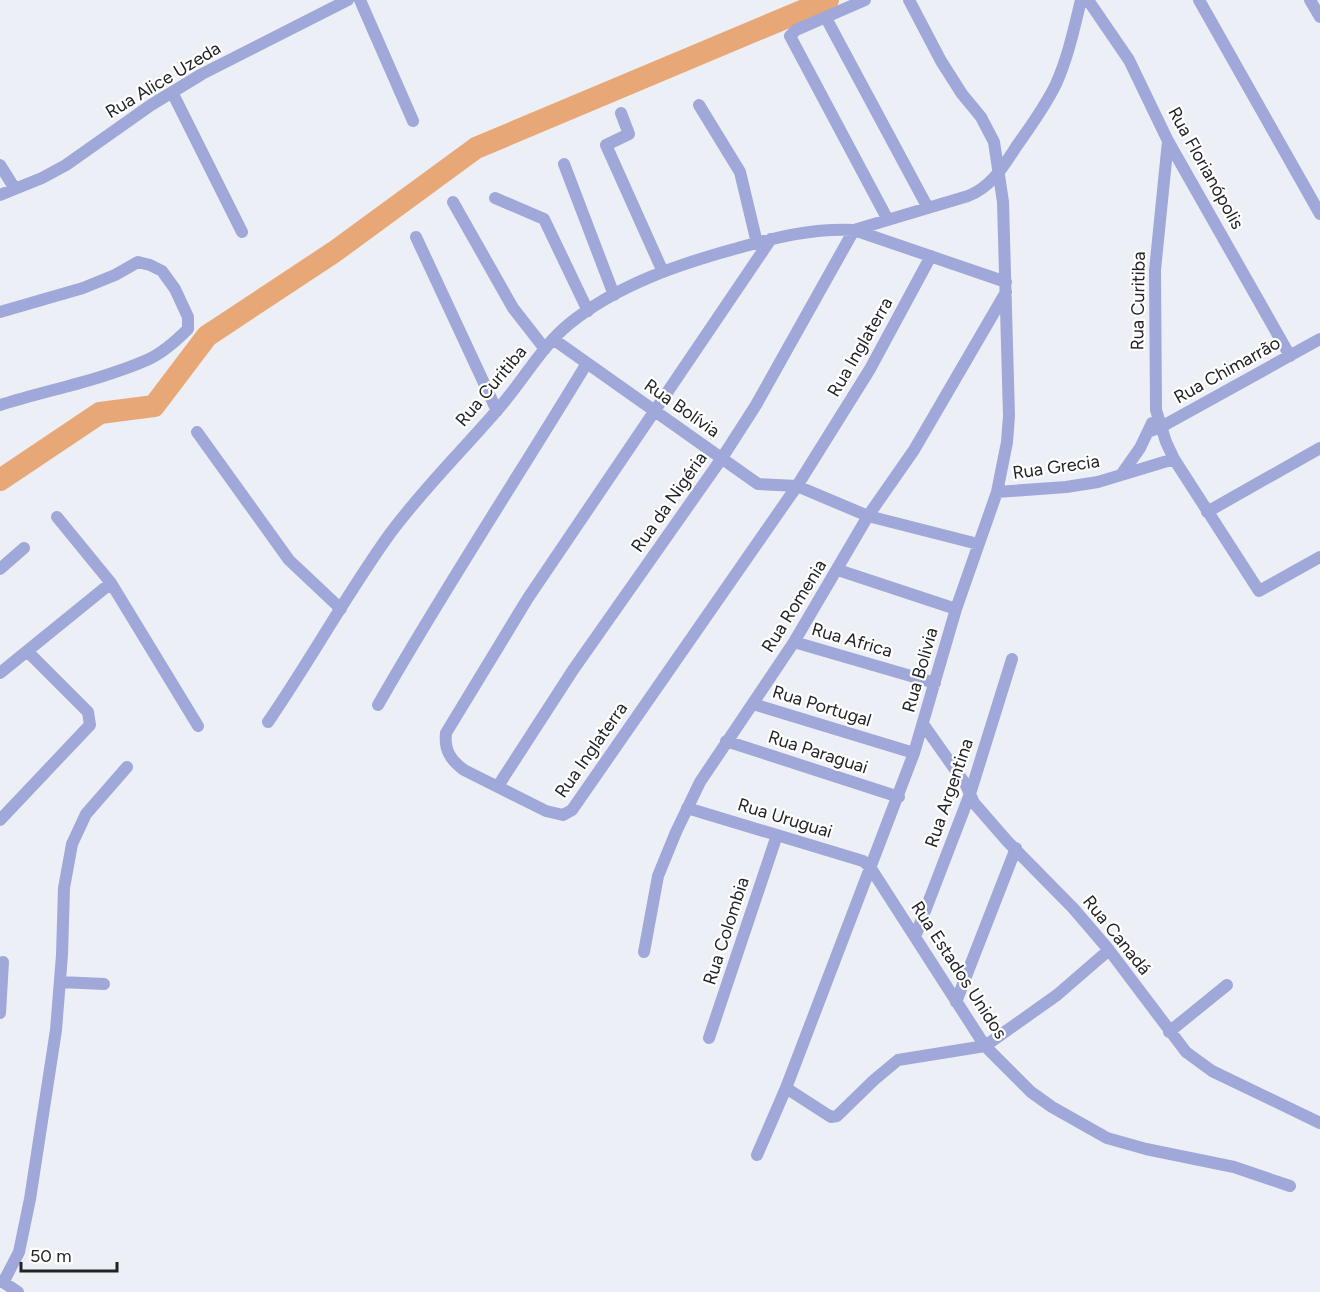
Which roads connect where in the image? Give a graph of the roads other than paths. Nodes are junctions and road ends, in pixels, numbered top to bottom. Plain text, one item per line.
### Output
1 (348, 0) edge
2 (360, 0) edge
3 (865, 0) edge
4 (909, 0) edge
5 (1081, 0) edge
6 (1088, 0) edge
7 (1200, 0) edge
8 (1310, 0) edge
9 (1320, 17) edge
10 (826, 18) junction
11 (172, 92) junction
12 (699, 105) dead end
13 (621, 113) dead end
14 (413, 121) dead end
15 (1168, 141) junction
16 (564, 164) dead end
17 (0, 165) edge
18 (1000, 172) junction
19 (15, 189) junction
20 (0, 195) edge
21 (495, 198) dead end
22 (453, 202) dead end
23 (928, 208) junction
24 (1320, 214) edge
25 (888, 220) junction
26 (854, 230) junction
27 (242, 232) dead end
28 (416, 237) dead end
29 (771, 239) junction
30 (757, 243) junction
31 (931, 256) junction
32 (663, 272) junction
33 (1006, 287) junction
34 (614, 295) junction
35 (588, 310) junction
36 (0, 312) edge
37 (1320, 339) edge
38 (549, 344) junction
39 (1290, 356) junction
40 (587, 363) junction
41 (0, 405) edge
42 (654, 410) junction
43 (1156, 410) joint
44 (496, 411) junction
45 (1155, 429) junction
46 (197, 432) dead end
47 (1320, 448) edge
48 (722, 458) junction
49 (1174, 459) junction
50 (1121, 475) junction
51 (797, 486) junction
52 (997, 492) junction
53 (1207, 512) junction
54 (868, 516) junction
55 (57, 517) dead end
56 (978, 544) junction
57 (24, 549) dead end
58 (1320, 557) edge
59 (0, 569) edge
60 (838, 570) junction
61 (111, 583) junction
62 (341, 609) junction
63 (956, 609) junction
64 (794, 642) junction
65 (27, 651) junction
66 (1012, 659) dead end
67 (0, 673) edge
68 (935, 683) junction
69 (753, 704) junction
70 (378, 705) dead end
71 (268, 722) dead end
72 (923, 724) junction
73 (198, 726) dead end
74 (726, 741) junction
75 (914, 753) junction
76 (127, 767) dead end
77 (498, 786) junction
78 (970, 794) junction
79 (899, 797) junction
80 (687, 808) junction
81 (0, 820) edge
82 (777, 835) junction
83 (1016, 848) junction
84 (870, 867) junction
85 (915, 937) junction
86 (1109, 950) junction
87 (644, 952) dead end
88 (3, 962) dead end
89 (60, 982) junction
90 (104, 984) dead end
91 (1227, 985) dead end
92 (956, 1002) junction
93 (0, 1013) edge
94 (1169, 1032) junction
95 (709, 1038) dead end
96 (985, 1046) junction
97 (786, 1088) junction
98 (1320, 1123) edge
99 (757, 1155) dead end
100 (1290, 1186) dead end
101 (1, 1282) edge
102 (18, 1292) edge

1 - 11 street, Rua Alice Uzeda
2 - 14 street
3 - 10 street
4 - 18 street, Rua Bolivia
5 - 18 street
6 - 15 street, Rua Florianópolis
7 - 24 street
8 - 9 street
10 - 23 street
10 - 25 street
11 - 19 street, Rua Alice Uzeda
11 - 27 street
12 - 30 street
13 - 32 street
15 - 39 street, Rua Florianópolis
15 - 43 street, Rua Curitiba
16 - 34 street
17 - 19 street
18 - 23 street
18 - 33 street, Rua Bolivia
19 - 20 street, Rua Alice Uzeda
21 - 35 street
22 - 38 street, Rua Bolívia
23 - 25 street
25 - 26 street
26 - 29 street, Rua Curitiba
26 - 31 street
26 - 48 street, Rua da Nigéria
28 - 44 street
29 - 30 street, Rua Curitiba
29 - 42 street, Rua Inglaterra
30 - 32 street, Rua Curitiba
31 - 33 street
31 - 51 street, Rua Inglaterra
32 - 34 street, Rua Curitiba
33 - 52 street, Rua Bolivia
33 - 54 street, Rua Romenia
34 - 35 street, Rua Curitiba
35 - 38 street, Rua Curitiba
36 - 41 street
37 - 39 street, Rua Chimarrão
38 - 40 street, Rua Bolívia
38 - 44 street, Rua Curitiba
39 - 45 street, Rua Chimarrão
40 - 42 street, Rua Bolívia
40 - 70 street
42 - 48 street, Rua Bolívia
42 - 77 street, Rua Inglaterra
43 - 45 street, Rua Grecia
44 - 62 street, Rua Curitiba
45 - 49 street
45 - 50 street, Rua Grecia
46 - 62 street
47 - 53 street
48 - 51 street, Rua Bolívia
48 - 77 street, Rua da Nigéria
49 - 50 street, Rua Grecia
49 - 53 street
50 - 52 street, Rua Grecia
51 - 54 street, Rua Bolívia
51 - 77 street, Rua Inglaterra
52 - 56 street, Rua Bolivia
53 - 58 street
54 - 56 street, Rua Bolívia
54 - 60 street, Rua Romenia
55 - 61 street
56 - 63 street, Rua Bolivia
57 - 59 street
60 - 63 street
60 - 64 street, Rua Romenia
61 - 65 street
61 - 73 street
62 - 71 street, Rua Curitiba
63 - 68 street, Rua Bolivia
64 - 68 street, Rua Africa
64 - 69 street, Rua Romenia
65 - 67 street
65 - 81 street
66 - 78 street, Rua Argentina
68 - 72 street, Rua Bolivia
69 - 74 street, Rua Romenia
69 - 75 street, Rua Portugal
72 - 75 street, Rua Bolivia
72 - 78 street, Rua Canadá
74 - 79 street, Rua Paraguai
74 - 80 street, Rua Romenia
75 - 79 street, Rua Bolivia
76 - 89 street
78 - 83 street, Rua Canadá
78 - 85 street, Rua Argentina
79 - 84 street, Rua Bolivia
80 - 82 street, Rua Uruguai
80 - 87 street, Rua Romenia
82 - 84 street, Rua Uruguai
82 - 95 street, Rua Colombia
83 - 86 street, Rua Canadá
83 - 92 street
84 - 85 street, Rua Estados Unidos
84 - 97 street, Rua Bolivia
85 - 92 street, Rua Estados Unidos
86 - 94 street, Rua Canadá
86 - 96 street
88 - 93 street
89 - 90 street
89 - 101 street
91 - 94 street
92 - 96 street, Rua Estados Unidos
94 - 98 street, Rua Canadá
96 - 97 street
96 - 100 street, Rua Estados Unidos
97 - 99 street, Rua Bolivia
101 - 102 street

